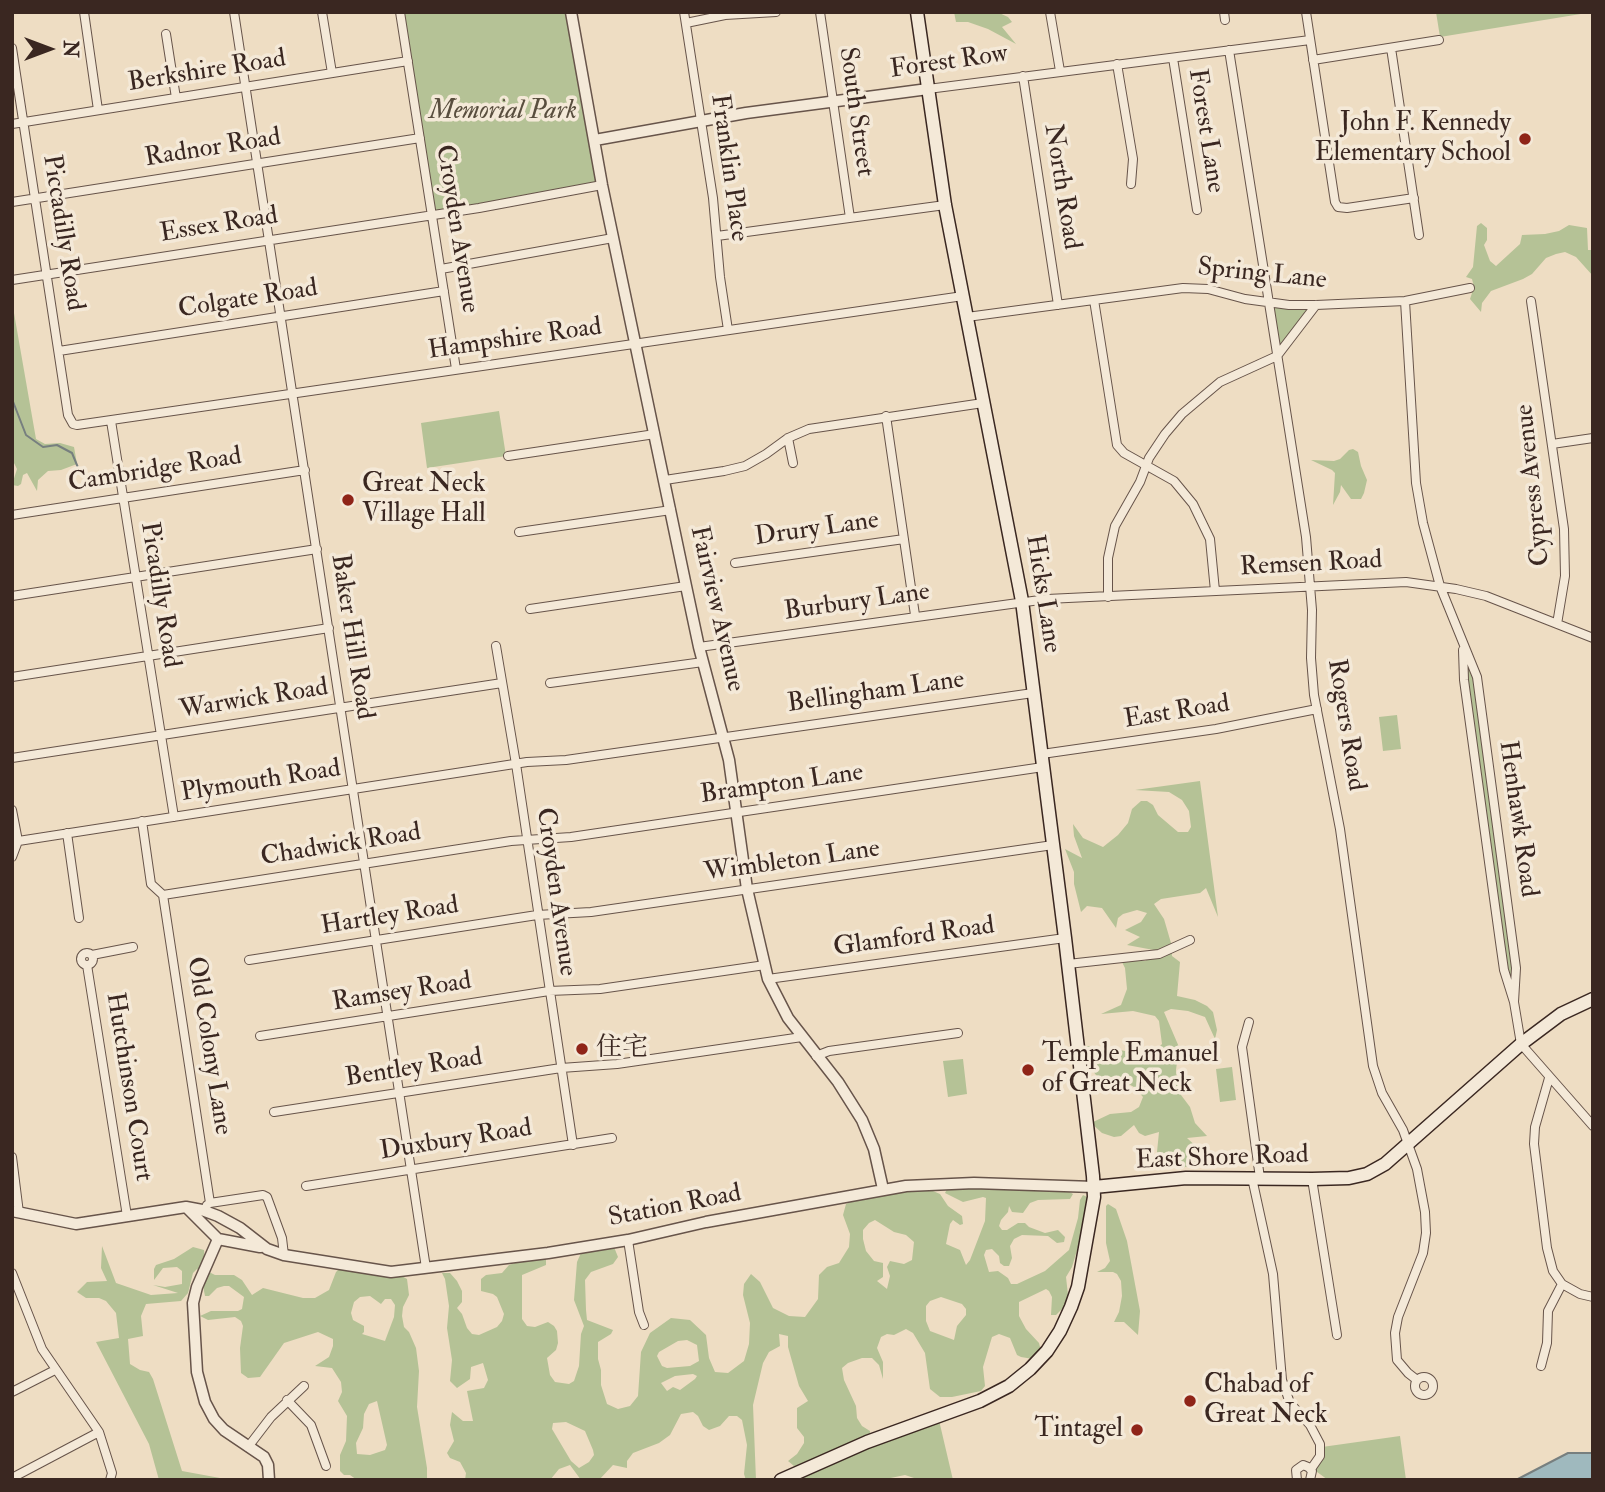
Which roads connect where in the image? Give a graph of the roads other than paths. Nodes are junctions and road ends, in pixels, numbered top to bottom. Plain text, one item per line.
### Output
1 (84, 12) edge
2 (234, 12) edge
3 (322, 12) edge
4 (400, 12) edge
5 (571, 12) edge
6 (684, 12) edge
7 (776, 12) edge
8 (820, 12) edge
9 (917, 12) edge
10 (1050, 12) edge
11 (1306, 12) edge
12 (685, 23) junction
13 (166, 34) dead end
14 (1310, 40) junction
15 (1439, 40) dead end
16 (12, 48) edge
17 (1391, 48) junction
18 (1229, 50) junction
19 (1172, 58) junction
20 (1313, 60) junction
21 (408, 61) junction
22 (1117, 64) junction
23 (1060, 71) junction
24 (332, 74) junction
25 (1023, 76) junction
26 (246, 87) junction
27 (928, 89) junction
28 (176, 98) junction
29 (832, 102) junction
30 (98, 110) junction
31 (23, 122) junction
32 (701, 122) junction
33 (12, 124) edge
34 (420, 138) junction
35 (594, 141) junction
36 (258, 163) junction
37 (1131, 184) dead end
38 (602, 185) junction
39 (35, 198) junction
40 (1414, 198) junction
41 (12, 201) edge
42 (945, 205) junction
43 (1197, 210) dead end
44 (433, 215) junction
45 (850, 218) junction
46 (1419, 235) dead end
47 (717, 236) junction
48 (613, 238) junction
49 (270, 240) junction
50 (441, 269) junction
51 (47, 275) junction
52 (12, 280) edge
53 (1470, 288) dead end
54 (444, 291) junction
55 (963, 296) junction
56 (1094, 300) junction
57 (1405, 301) junction
58 (1531, 301) dead end
59 (1269, 302) junction
60 (1058, 305) junction
61 (1316, 305) junction
62 (281, 316) junction
63 (967, 317) junction
64 (728, 330) junction
65 (637, 343) junction
66 (59, 351) junction
67 (1277, 356) junction
68 (456, 369) junction
69 (293, 393) junction
70 (983, 403) junction
71 (886, 416) junction
72 (111, 421) junction
73 (73, 424) joint
74 (655, 434) junction
75 (788, 438) junction
76 (1593, 438) edge
77 (1552, 444) junction
78 (508, 456) dead end
79 (793, 463) dead end
80 (1147, 465) junction
81 (305, 470) junction
82 (665, 480) junction
83 (122, 498) junction
84 (671, 509) junction
85 (12, 514) edge
86 (519, 532) dead end
87 (904, 539) junction
88 (317, 549) junction
89 (735, 563) dead end
90 (135, 577) junction
91 (686, 586) junction
92 (1440, 586) junction
93 (1310, 587) junction
94 (1215, 591) junction
95 (12, 596) edge
96 (1108, 597) junction
97 (1022, 601) junction
98 (530, 608) dead end
99 (915, 615) junction
100 (1557, 624) junction
101 (329, 628) junction
102 (1593, 638) edge
103 (496, 646) dead end
104 (699, 646) junction
105 (1462, 646) junction
106 (147, 656) junction
107 (703, 662) junction
108 (12, 677) edge
109 (502, 683) junction
110 (550, 683) dead end
111 (1033, 693) junction
112 (341, 708) junction
113 (1317, 709) junction
114 (159, 736) junction
115 (723, 737) junction
116 (12, 758) edge
117 (1042, 761) junction
118 (516, 764) junction
119 (353, 789) junction
120 (12, 810) edge
121 (736, 813) junction
122 (174, 817) junction
123 (142, 821) junction
124 (66, 833) junction
125 (526, 839) junction
126 (15, 841) edge
127 (1053, 845) junction
128 (1500, 845) junction
129 (1487, 847) junction
130 (12, 857) edge
131 (365, 864) junction
132 (747, 890) junction
133 (163, 895) junction
134 (537, 915) junction
135 (79, 919) dead end
136 (1065, 938) junction
137 (376, 940) junction
138 (1189, 940) dead end
139 (133, 947) dead end
140 (249, 960) dead end
141 (1068, 964) junction
142 (765, 965) junction
143 (768, 979) junction
144 (549, 991) junction
145 (1593, 999) edge
146 (1514, 1002) junction
147 (388, 1017) junction
148 (1249, 1022) dead end
149 (958, 1033) dead end
150 (260, 1036) dead end
151 (802, 1037) junction
152 (1521, 1044) junction
153 (816, 1056) junction
154 (561, 1068) junction
155 (1549, 1078) junction
156 (399, 1093) junction
157 (274, 1112) dead end
158 (1593, 1126) edge
159 (612, 1138) dead end
160 (573, 1144) junction
161 (1408, 1144) junction
162 (12, 1157) edge
163 (411, 1170) junction
164 (1256, 1178) junction
165 (1311, 1179) junction
166 (306, 1186) dead end
167 (1094, 1187) junction
168 (883, 1189) junction
169 (206, 1206) junction
170 (186, 1207) junction
171 (16, 1212) edge
172 (127, 1216) junction
173 (218, 1239) junction
174 (628, 1240) junction
175 (267, 1249) junction
176 (284, 1255) junction
177 (426, 1268) junction
178 (12, 1273) edge
179 (1562, 1284) junction
180 (1593, 1297) edge
181 (23, 1301) junction
182 (12, 1306) edge
183 (644, 1325) dead end
184 (1337, 1335) dead end
185 (1541, 1366) dead end
186 (55, 1370) junction
187 (1417, 1380) dead end
188 (304, 1386) dead end
189 (12, 1392) edge
190 (287, 1400) junction
191 (99, 1432) junction
192 (248, 1447) junction
193 (326, 1466) dead end
194 (1311, 1469) junction
195 (12, 1478) edge
196 (110, 1480) edge
197 (269, 1480) edge
198 (781, 1480) edge
199 (1297, 1480) edge
200 (1310, 1480) edge

1 - 30 street
2 - 26 street, Baker Hill Road
3 - 24 street
4 - 21 street, Croyden Avenue
5 - 35 street, Fairview Avenue
6 - 12 street, Franklin Place
7 - 12 street
8 - 29 street, South Street
9 - 27 main road, Hicks Lane
10 - 23 street
11 - 14 street
12 - 32 street, Franklin Place
13 - 28 street
14 - 18 street, Forest Row
14 - 20 street
15 - 17 street
16 - 31 street, Piccadilly Road
17 - 20 street
17 - 40 street
18 - 19 street, Forest Row
18 - 59 street, Rogers Road
19 - 22 street, Forest Row
19 - 43 street, Forest Lane
20 - 40 street
21 - 24 street, Berkshire Road
21 - 34 street, Croyden Avenue
22 - 23 street, Forest Row
22 - 37 street
23 - 25 street, Forest Row
24 - 26 street, Berkshire Road
25 - 27 street, Forest Row
25 - 60 street, North Road
26 - 28 street, Berkshire Road
26 - 36 street, Baker Hill Road
27 - 29 street, Forest Row
27 - 42 main road, Hicks Lane
28 - 30 street, Berkshire Road
29 - 32 street, Forest Row
29 - 45 street, South Street
30 - 31 street, Berkshire Road
31 - 33 street, Berkshire Road
31 - 39 street, Piccadilly Road
32 - 35 street, Forest Row
32 - 47 street, Franklin Place
34 - 36 street, Radnor Road
34 - 44 street, Croyden Avenue
35 - 38 street, Fairview Avenue
36 - 39 street, Radnor Road
36 - 49 street, Baker Hill Road
38 - 44 street, Essex Road
38 - 48 street, Fairview Avenue
39 - 41 street, Radnor Road
39 - 51 street, Piccadilly Road
40 - 46 street
42 - 45 street
42 - 55 main road, Hicks Lane
44 - 49 street, Essex Road
44 - 50 street, Croyden Avenue
45 - 47 street
47 - 64 street, Franklin Place
48 - 50 street
48 - 65 street, Fairview Avenue
49 - 51 street, Essex Road
49 - 62 street, Baker Hill Road
50 - 54 street, Croyden Avenue
51 - 52 street, Essex Road
51 - 66 street, Piccadilly Road
53 - 57 street, Spring Lane
54 - 62 street, Colgate Road
54 - 68 street, Croyden Avenue
55 - 63 main road, Hicks Lane
55 - 64 street, Hampshire Road
56 - 59 street, Spring Lane
56 - 60 street, Spring Lane
56 - 80 street
57 - 61 street, Spring Lane
57 - 92 street, Henhawk Road
58 - 77 street, Cypress Avenue
59 - 61 street, Spring Lane
59 - 67 street, Rogers Road
60 - 63 street, Spring Lane
61 - 67 street
62 - 66 street, Colgate Road
62 - 69 street, Baker Hill Road
63 - 70 main road, Hicks Lane
64 - 65 street, Hampshire Road
65 - 68 street, Hampshire Road
65 - 74 street, Fairview Avenue
66 - 73 street, Piccadilly Road
67 - 80 street
67 - 93 street, Rogers Road
68 - 69 street, Hampshire Road
69 - 72 street, Hampshire Road
69 - 81 street, Baker Hill Road
70 - 71 street
70 - 97 main road, Hicks Lane
71 - 75 street
71 - 87 street
72 - 73 street, Hampshire Road
72 - 83 street, Picadilly Road
74 - 78 street
74 - 82 street, Fairview Avenue
75 - 79 street
75 - 82 street
76 - 77 street
77 - 100 street, Cypress Avenue
80 - 94 street
80 - 96 street
81 - 83 street, Cambridge Road
81 - 88 street, Baker Hill Road
82 - 84 street, Fairview Avenue
83 - 85 street, Cambridge Road
83 - 90 street, Picadilly Road
84 - 86 street
84 - 91 street, Fairview Avenue
87 - 89 street, Drury Lane
87 - 99 street
88 - 90 street
88 - 101 street, Baker Hill Road
90 - 95 street
90 - 106 street, Picadilly Road
91 - 98 street
91 - 104 street, Fairview Avenue
92 - 93 street, Remsen Road
92 - 100 street, Remsen Road
92 - 105 street, Henhawk Road
93 - 94 street, Remsen Road
93 - 113 street, Rogers Road
94 - 96 street, Remsen Road
96 - 97 street, Remsen Road
97 - 99 street, Burbury Lane
97 - 111 main road, Hicks Lane
99 - 104 street, Burbury Lane
100 - 102 street, Remsen Road
101 - 106 street
101 - 112 street, Baker Hill Road
103 - 109 street, Croyden Avenue
104 - 107 street, Fairview Avenue
105 - 128 street, Henhawk Road
105 - 129 street, Henhawk Road
106 - 108 street
106 - 114 street, Picadilly Road
107 - 110 street
107 - 115 street, Fairview Avenue
109 - 112 street, Warwick Road
109 - 118 street, Croyden Avenue
111 - 115 street, Bellingham Lane
111 - 117 main road, Hicks Lane
112 - 114 street, Warwick Road
112 - 119 street, Baker Hill Road
113 - 117 street, East Road
113 - 161 street, Rogers Road
114 - 116 street, Warwick Road
114 - 122 street, Picadilly Road
115 - 118 street, Bellingham Lane
115 - 121 street, Fairview Avenue
117 - 121 street, Brampton Lane
117 - 127 main road, Hicks Lane
118 - 119 street, Plymouth Road
118 - 125 street, Croyden Avenue
119 - 122 street, Plymouth Road
119 - 131 street, Baker Hill Road
120 - 126 street
121 - 125 street, Brampton Lane
121 - 132 street, Fairview Avenue
122 - 123 street, Plymouth Road
123 - 124 street, Plymouth Road
123 - 133 street, Old Colony Lane
124 - 126 street, Plymouth Road
124 - 135 street
125 - 131 street, Chadwick Road
125 - 134 street, Croyden Avenue
126 - 130 street
127 - 132 street, Wimbleton Lane
127 - 136 main road, Hicks Lane
128 - 129 street
128 - 146 street, Henhawk Road
129 - 146 street, Henhawk Road
131 - 133 street, Chadwick Road
131 - 137 street, Baker Hill Road
132 - 134 street, Wimbleton Lane
132 - 142 street, Fairview Avenue
133 - 169 street, Old Colony Lane
134 - 137 street, Hartley Road
134 - 144 street, Croyden Avenue
136 - 141 main road, Hicks Lane
136 - 143 street, Glamford Road
137 - 140 street, Hartley Road
137 - 147 street, Baker Hill Road
138 - 141 street
139 - 172 street, Hutchinson Court
141 - 167 main road, Hicks Lane
142 - 143 street, Fairview Avenue
142 - 144 street, Ramsey Road
143 - 151 street, Fairview Avenue
144 - 147 street, Ramsey Road
144 - 154 street, Croyden Avenue
145 - 152 main road, East Shore Road
146 - 152 street, Henhawk Road
147 - 150 street, Ramsey Road
147 - 156 street, Baker Hill Road
148 - 164 street
149 - 153 street
151 - 153 street, Fairview Avenue
151 - 154 street, Bentley Road
152 - 155 street
152 - 161 main road, East Shore Road
153 - 168 street, Fairview Avenue
154 - 156 street, Bentley Road
154 - 160 street, Croyden Avenue
155 - 158 street
155 - 179 street
156 - 157 street, Bentley Road
156 - 163 street, Baker Hill Road
159 - 160 street, Duxbury Road
160 - 163 street, Duxbury Road
161 - 165 main road, East Shore Road
161 - 187 street, Rogers Road
162 - 171 street
163 - 166 street, Duxbury Road
163 - 177 street, Baker Hill Road
164 - 165 main road, East Shore Road
164 - 167 main road, East Shore Road
164 - 194 street
165 - 184 street
167 - 168 street, Station Road
167 - 198 main road
168 - 174 street, Station Road
169 - 170 street, Station Road
169 - 175 street, Station Road
169 - 176 street
170 - 172 street, Station Road
170 - 173 street
171 - 172 street, Station Road
173 - 175 street, Station Road
173 - 192 street
174 - 177 street, Station Road
174 - 183 street
175 - 176 street, Station Road
176 - 177 street, Station Road
178 - 181 street
179 - 180 street
179 - 185 street
181 - 182 street
181 - 186 street
186 - 189 street
186 - 191 street
188 - 190 street
190 - 192 street
190 - 193 street
191 - 195 street
191 - 196 street
192 - 197 street
194 - 199 street
194 - 200 street

